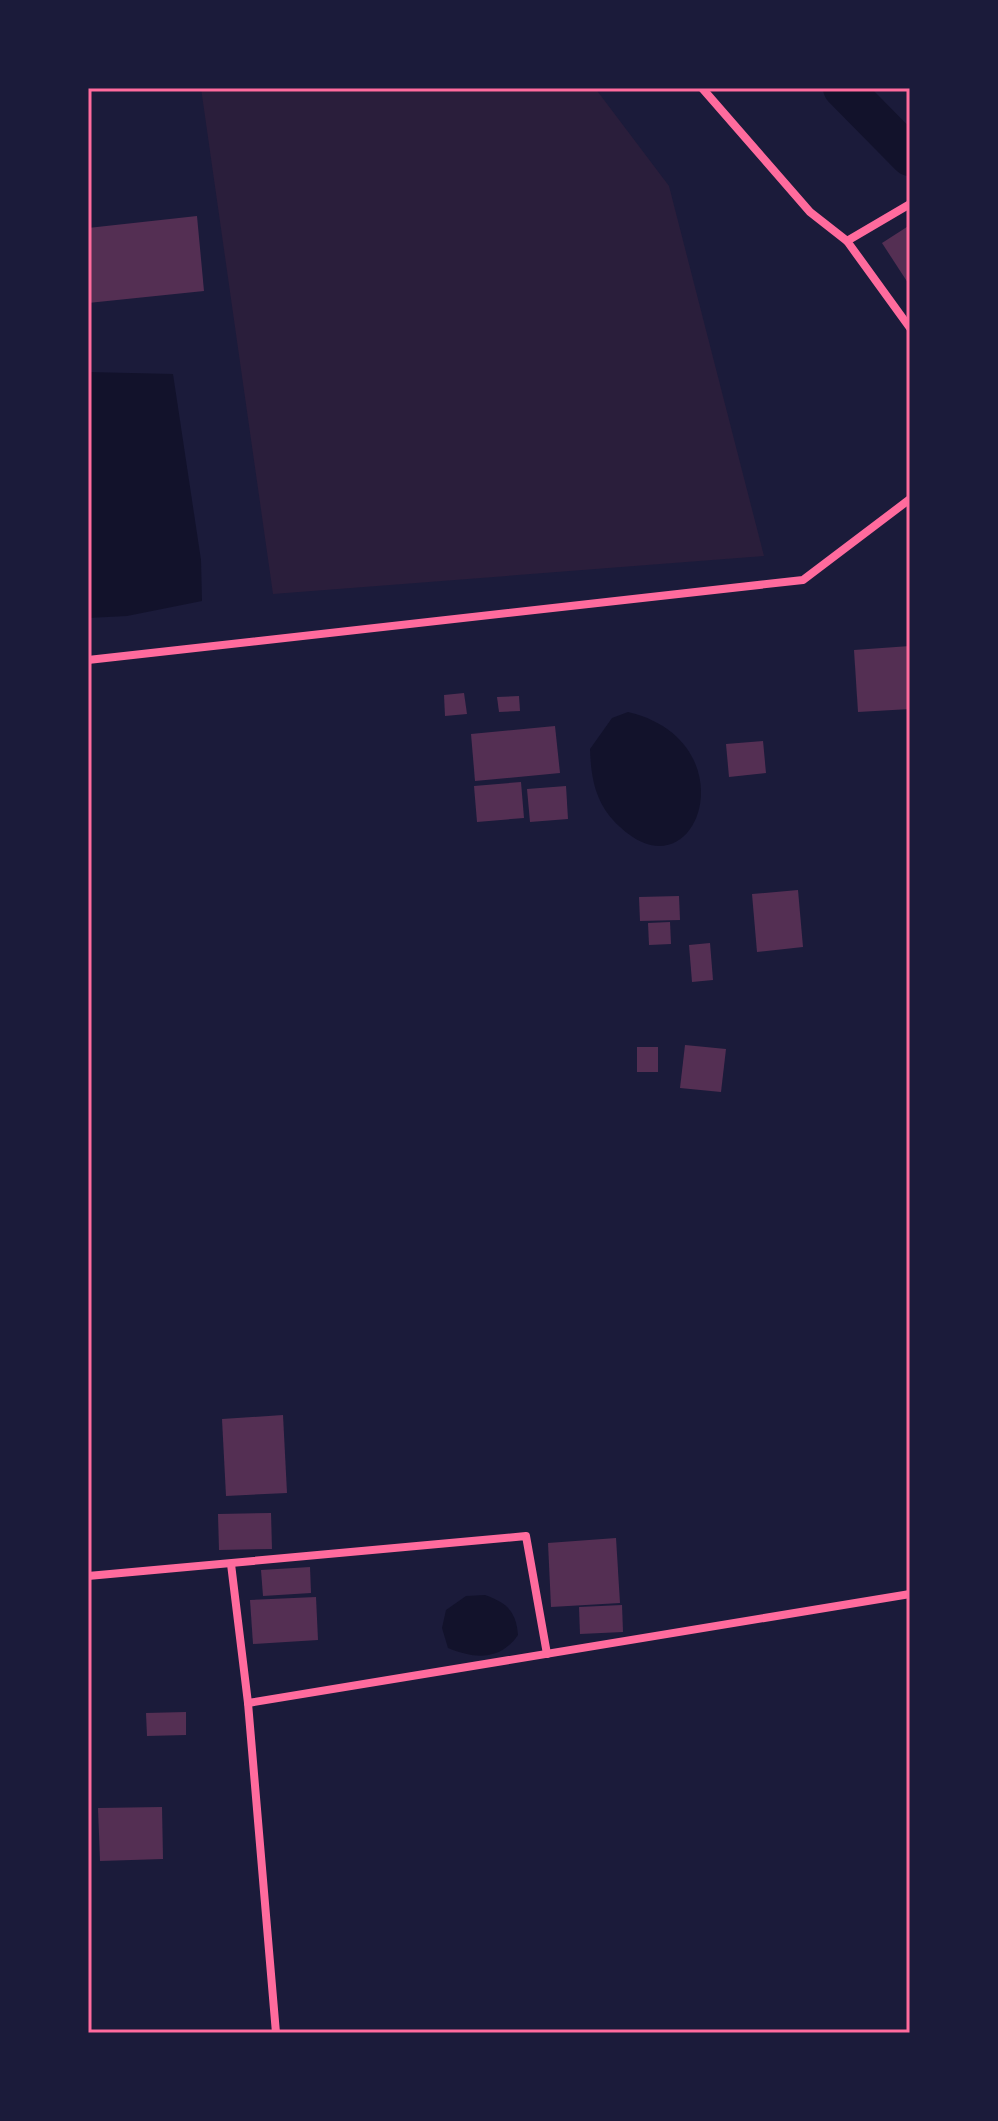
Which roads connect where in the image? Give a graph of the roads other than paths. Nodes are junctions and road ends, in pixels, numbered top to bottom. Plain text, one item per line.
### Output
1 (702, 88) edge
2 (910, 204) edge
3 (847, 241) junction
4 (910, 328) edge
5 (910, 499) edge
6 (88, 660) edge
7 (231, 1564) junction
8 (88, 1576) edge
9 (910, 1594) edge
10 (547, 1654) junction
11 (248, 1703) junction
12 (276, 2033) edge

1 - 3 street
2 - 3 street
3 - 4 street
5 - 6 street
7 - 8 street
7 - 10 street
7 - 11 street
9 - 10 street
10 - 11 street
11 - 12 street

